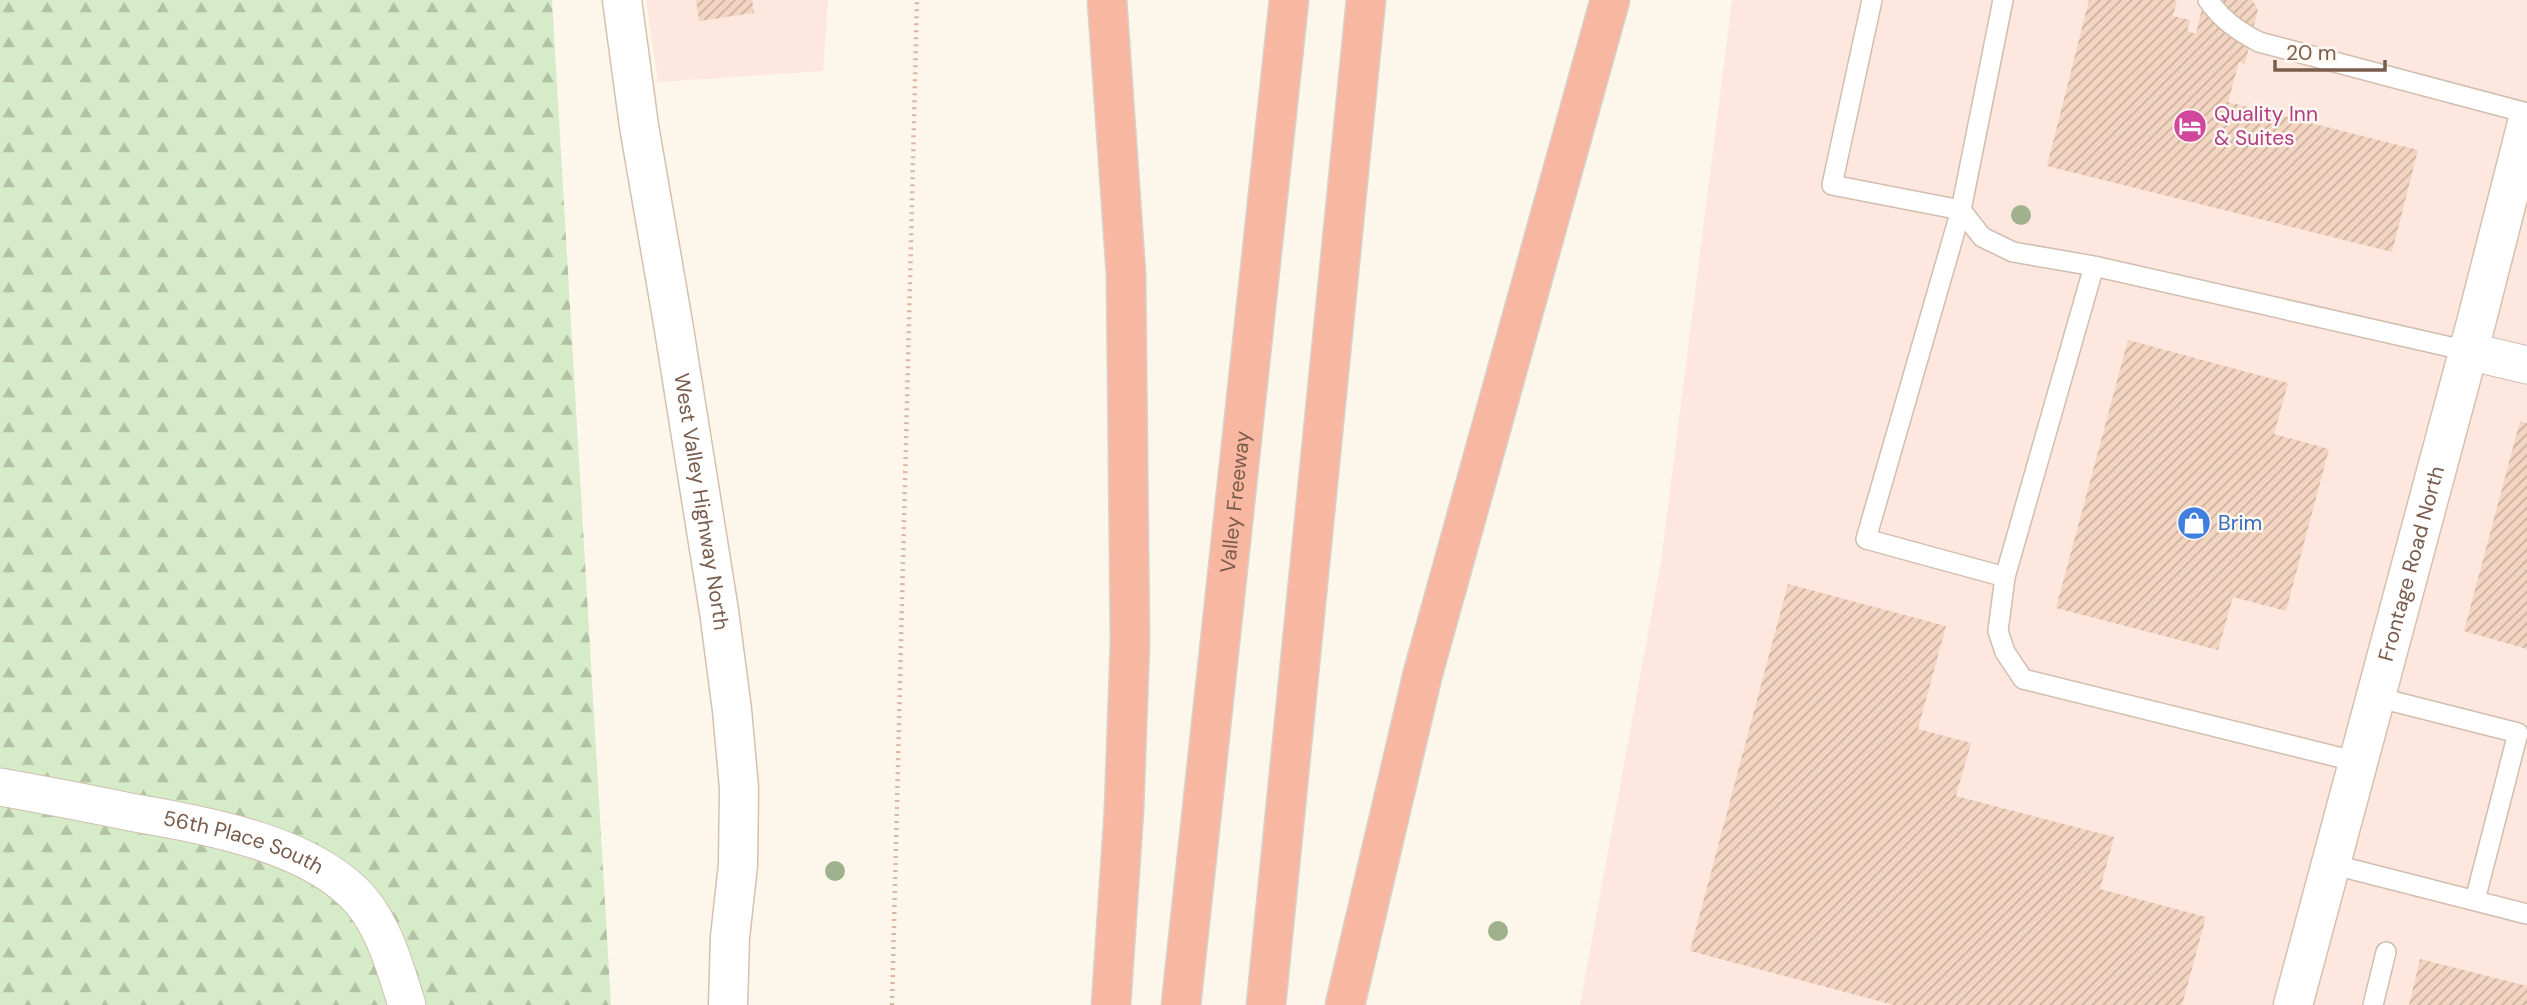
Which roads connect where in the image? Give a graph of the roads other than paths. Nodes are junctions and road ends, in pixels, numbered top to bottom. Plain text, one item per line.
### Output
1 (622, 0) edge
2 (1107, 0) edge
3 (1289, 0) edge
4 (1366, 0) edge
5 (1610, 0) edge
6 (1872, 0) edge
7 (2003, 0) edge
8 (2207, 0) edge
9 (2527, 113) edge
10 (2527, 124) edge
11 (1961, 210) junction
12 (2094, 266) junction
13 (2469, 351) junction
14 (2527, 365) edge
15 (2005, 577) junction
16 (2376, 697) junction
17 (2358, 762) junction
18 (0, 788) edge
19 (2331, 864) junction
20 (2474, 900) junction
21 (2527, 914) edge
22 (2386, 952) dead end
23 (407, 1005) edge
24 (728, 1005) edge
25 (1111, 1005) edge
26 (1181, 1005) edge
27 (1266, 1005) edge
28 (1345, 1005) edge
29 (2293, 1005) edge
30 (2373, 1005) edge

1 - 24 main road, West Valley Highway North
2 - 25 highway
3 - 26 highway, Valley Freeway
4 - 27 highway
5 - 28 highway
6 - 11 lane
7 - 11 lane
8 - 9 lane
10 - 13 main road, Frontage Road North
11 - 12 lane
11 - 15 lane
12 - 13 lane
12 - 15 lane
13 - 14 street
13 - 16 main road, Frontage Road North
15 - 17 lane
16 - 17 main road, Frontage Road North
16 - 20 lane
17 - 19 main road, Frontage Road North
18 - 23 street, 56th Place South
19 - 20 lane
19 - 29 main road, Frontage Road North
20 - 21 lane
22 - 30 lane

